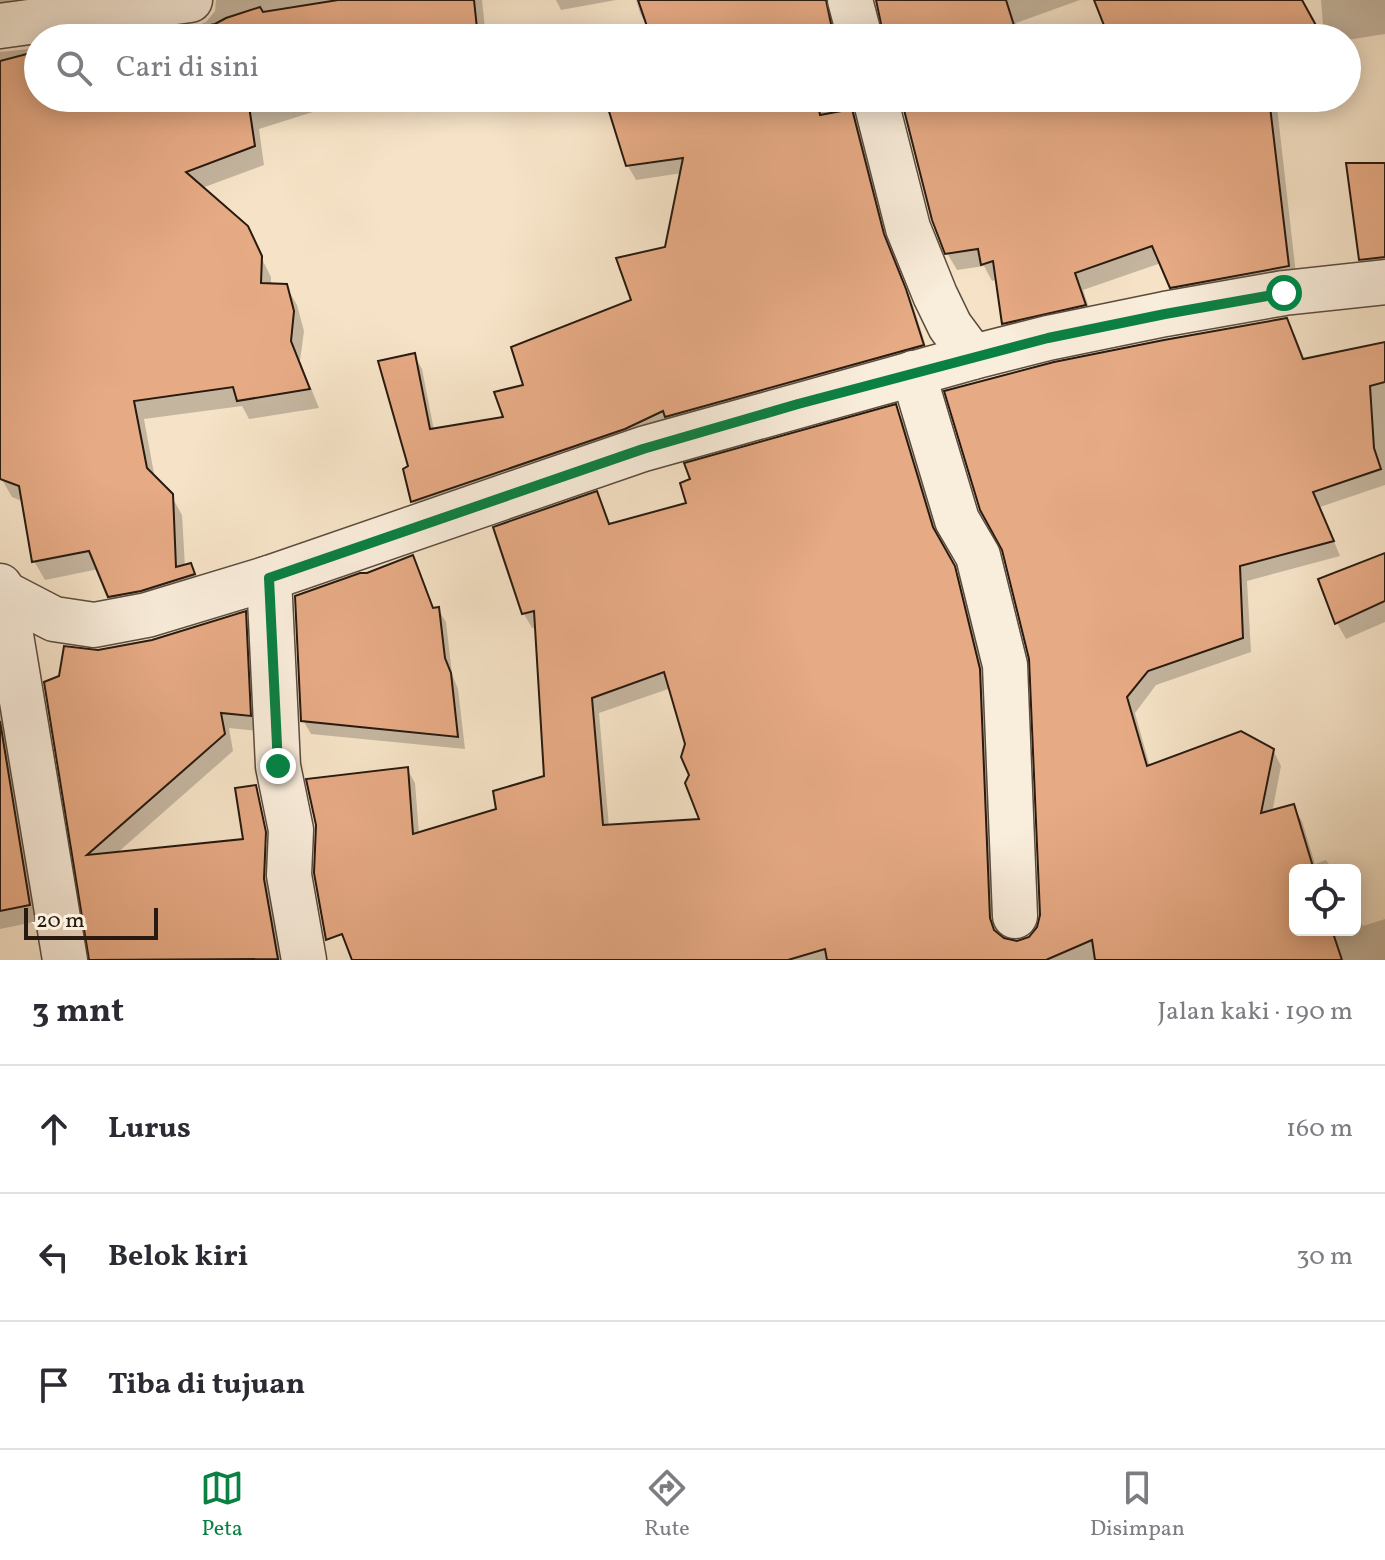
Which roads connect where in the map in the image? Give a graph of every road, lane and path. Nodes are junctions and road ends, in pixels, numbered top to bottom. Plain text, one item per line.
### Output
1 (190, 0) edge
2 (850, 0) edge
3 (856, 24) edge
4 (0, 26) edge
5 (879, 112) edge
6 (1385, 282) edge
7 (973, 357) junction
8 (913, 373) junction
9 (269, 578) junction
10 (2, 590) edge
11 (1015, 916) dead end
12 (65, 960) edge
13 (304, 960) edge

1 - 4 street
2 - 3 street
5 - 7 street
6 - 7 street
7 - 8 street
8 - 9 street
8 - 11 street
9 - 10 street
9 - 13 street
10 - 12 street

